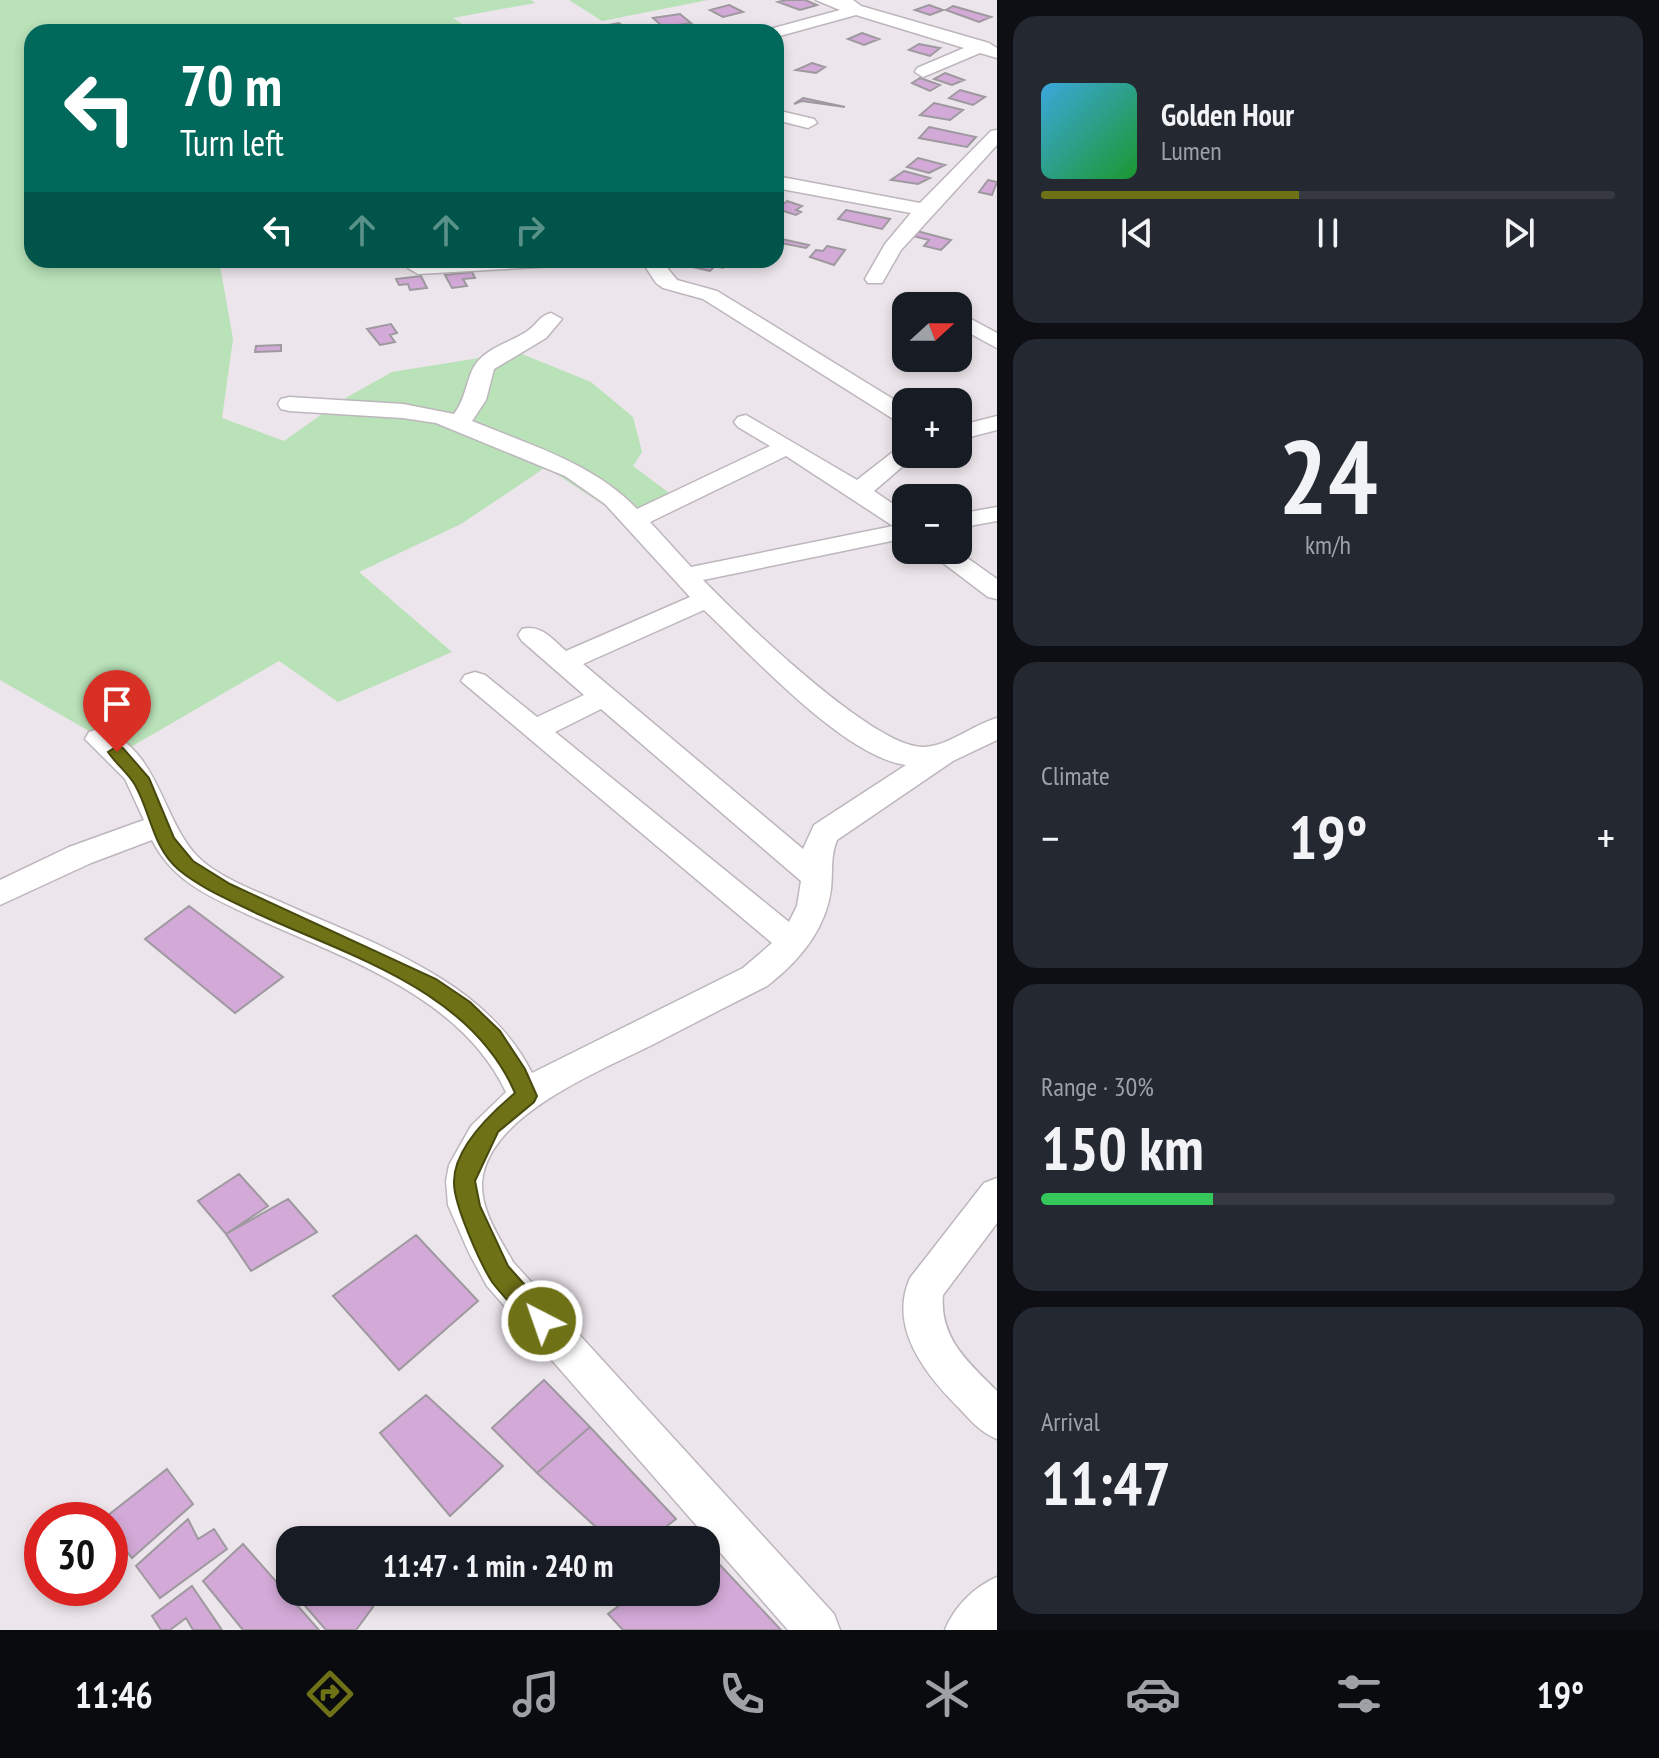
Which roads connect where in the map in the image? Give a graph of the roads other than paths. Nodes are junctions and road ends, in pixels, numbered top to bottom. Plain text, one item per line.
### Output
1 (824, 0) edge
2 (853, 6) edge
3 (784, 29) edge
4 (997, 42) edge
5 (979, 48) junction
6 (997, 53) edge
7 (923, 72) dead end
8 (784, 117) edge
9 (808, 123) dead end
10 (997, 135) edge
11 (968, 165) junction
12 (997, 171) edge
13 (784, 184) edge
14 (924, 210) junction
15 (656, 268) edge
16 (875, 279) dead end
17 (551, 319) dead end
18 (972, 327) edge
19 (997, 342) edge
20 (289, 404) dead end
21 (892, 408) edge
22 (746, 422) dead end
23 (459, 423) junction
24 (997, 423) edge
25 (972, 430) edge
26 (972, 435) edge
27 (787, 447) junction
28 (997, 447) edge
29 (892, 464) edge
30 (858, 492) junction
31 (997, 514) edge
32 (892, 515) edge
33 (972, 518) edge
34 (635, 520) junction
35 (892, 534) edge
36 (959, 564) edge
37 (688, 575) junction
38 (997, 591) edge
39 (707, 599) junction
40 (531, 635) dead end
41 (564, 662) junction
42 (475, 681) dead end
43 (605, 696) junction
44 (997, 728) edge
45 (535, 730) junction
46 (99, 739) dead end
47 (943, 754) junction
48 (161, 825) junction
49 (817, 878) junction
50 (0, 893) edge
51 (791, 941) junction
52 (526, 1096) junction
53 (997, 1194) edge
54 (997, 1419) edge
55 (997, 1599) edge
56 (818, 1630) edge
57 (967, 1630) edge

1 - 2 street
2 - 3 street
2 - 5 street
4 - 5 street
5 - 6 street
5 - 7 street
8 - 9 street
10 - 11 street
11 - 12 street
11 - 14 street
13 - 14 street
14 - 16 street
15 - 21 street
17 - 23 street
18 - 19 street
20 - 23 street
22 - 27 street
23 - 34 street
24 - 25 street
26 - 28 street
27 - 30 street
27 - 34 street
29 - 30 street
30 - 32 street
31 - 33 street
34 - 37 street
35 - 37 street
36 - 38 street
37 - 39 street
39 - 41 street
39 - 47 street
40 - 41 street
41 - 43 street
42 - 45 street
43 - 45 street
43 - 49 street
44 - 47 street
45 - 51 street
46 - 48 street
47 - 49 street
48 - 50 street
48 - 52 street
49 - 51 street
51 - 52 street
52 - 56 street
53 - 54 street
55 - 57 street

